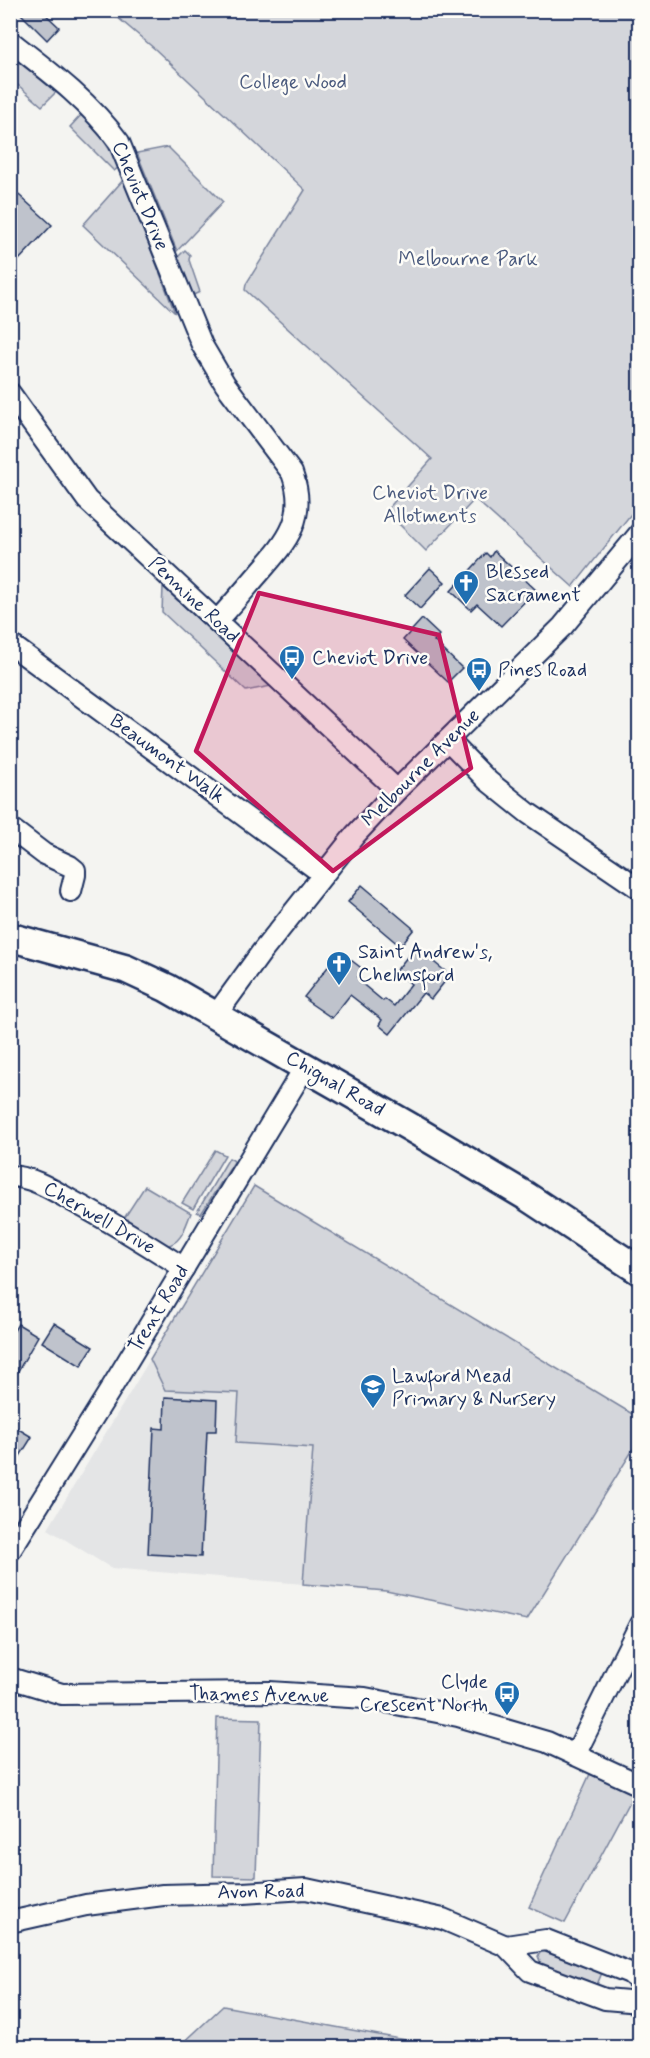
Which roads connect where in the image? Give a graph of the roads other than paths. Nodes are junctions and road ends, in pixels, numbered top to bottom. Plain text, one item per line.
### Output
1 (10, 41) edge
2 (10, 393) edge
3 (639, 532) edge
4 (217, 621) junction
5 (10, 644) edge
6 (447, 740) junction
7 (397, 790) junction
8 (10, 828) edge
9 (323, 874) junction
10 (639, 889) edge
11 (71, 891) dead end
12 (10, 937) edge
13 (216, 1015) junction
14 (305, 1067) junction
15 (10, 1176) edge
16 (184, 1268) junction
17 (638, 1268) edge
18 (10, 1551) edge
19 (639, 1624) edge
20 (10, 1678) edge
21 (575, 1755) junction
22 (639, 1785) edge
23 (10, 1922) edge
24 (506, 1946) junction
25 (639, 1982) edge
26 (639, 2002) edge

1 - 4 street, Cheviot Drive
2 - 4 street, Pennine Road
3 - 6 street, Melbourne Avenue
4 - 7 street, Pennine Road
5 - 9 street, Beaumont Walk
6 - 7 street, Melbourne Avenue
6 - 10 street
7 - 9 street, Melbourne Avenue
8 - 11 street
9 - 13 street, Melbourne Avenue
12 - 13 street, Chignal Road
13 - 14 street, Chignal Road
14 - 16 street, Trent Road
14 - 17 street, Chignal Road
15 - 16 street, Cherwell Drive
16 - 18 street, Trent Road
19 - 21 street
20 - 21 street, Thames Avenue
21 - 22 street, Thames Avenue
23 - 24 street, Avon Road
24 - 25 street
24 - 26 street, Avon Road

